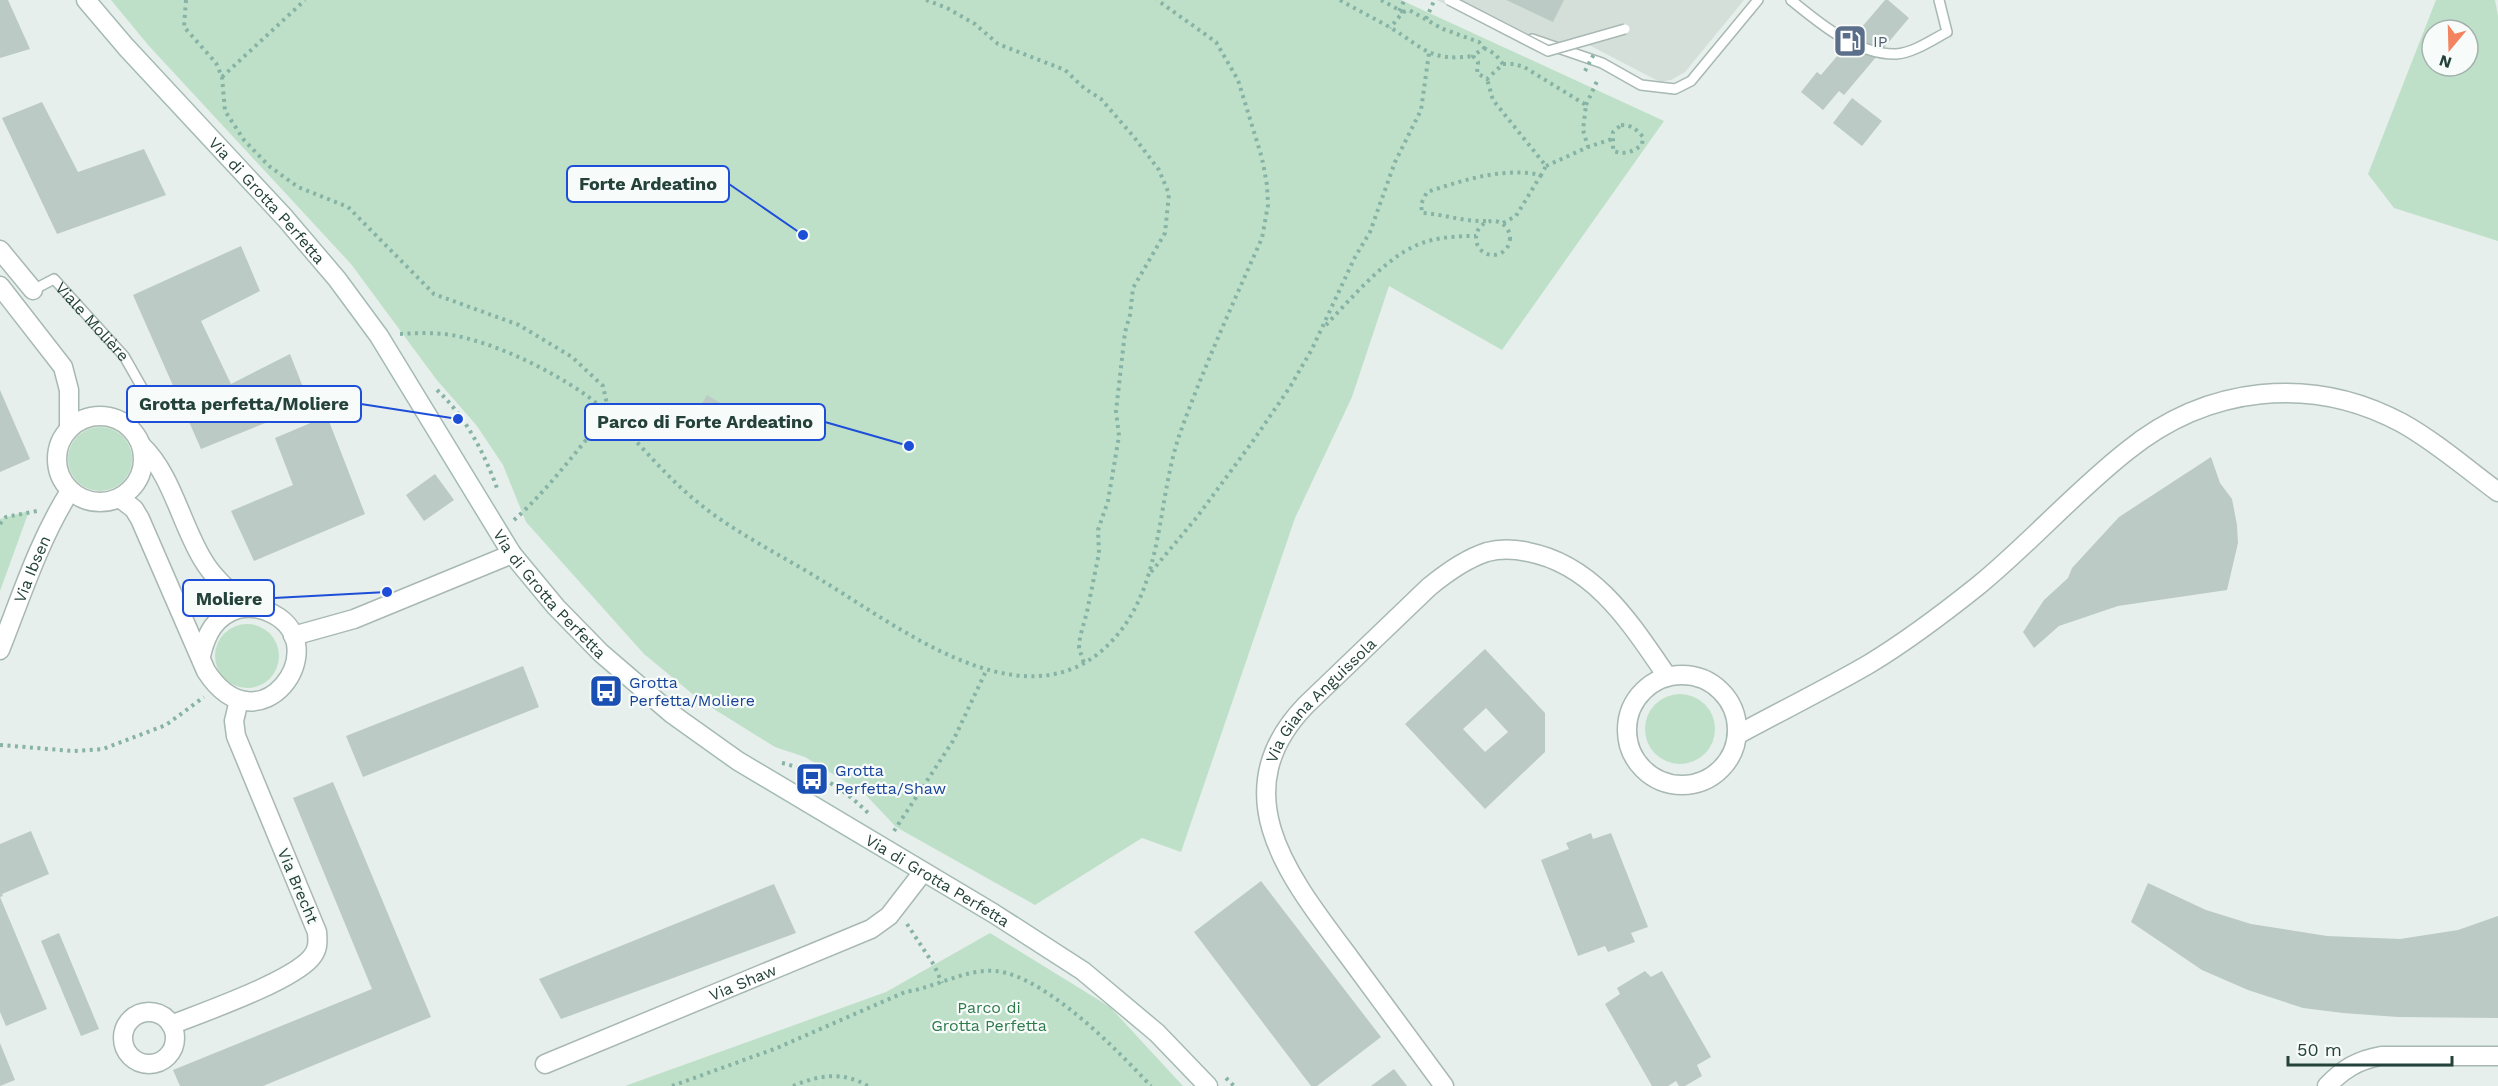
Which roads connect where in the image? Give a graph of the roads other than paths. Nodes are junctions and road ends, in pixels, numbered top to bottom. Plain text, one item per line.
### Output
1 (86, 0) edge
2 (1449, 0) edge
3 (1455, 0) edge
4 (1758, 0) edge
5 (1791, 0) edge
6 (1939, 0) edge
7 (1625, 29) dead end
8 (1, 254) edge
9 (0, 286) edge
10 (33, 290) joint
11 (125, 423) junction
12 (69, 429) junction
13 (141, 446) junction
14 (70, 491) junction
15 (2498, 492) edge
16 (121, 499) junction
17 (512, 554) junction
18 (248, 607) junction
19 (293, 636) junction
20 (0, 650) edge
21 (201, 656) junction
22 (1667, 676) junction
23 (239, 700) junction
24 (1737, 735) junction
25 (923, 872) junction
26 (171, 1026) dead end
27 (2498, 1056) edge
28 (545, 1064) dead end
29 (1208, 1086) edge
30 (1444, 1086) edge
31 (2327, 1086) edge

1 - 17 street, Via di Grotta Perfetta
2 - 7 lane, bridge
3 - 4 lane
5 - 6 lane
8 - 10 street, Viale Molière
9 - 12 street
10 - 11 lane, Viale Molière
11 - 12 street
11 - 13 street
12 - 14 street
13 - 16 street
13 - 18 street
14 - 16 street
14 - 20 street, Via Ibsen
15 - 24 street
16 - 21 street
17 - 19 street
17 - 25 street, Via di Grotta Perfetta
18 - 19 street
18 - 21 street
19 - 23 street
21 - 23 street
22 - 24 street
22 - 24 street
22 - 30 street, Via Giana Anguissola
23 - 26 street, Via Brecht
25 - 28 street, Via Shaw
25 - 29 street, Via di Grotta Perfetta
27 - 31 street

